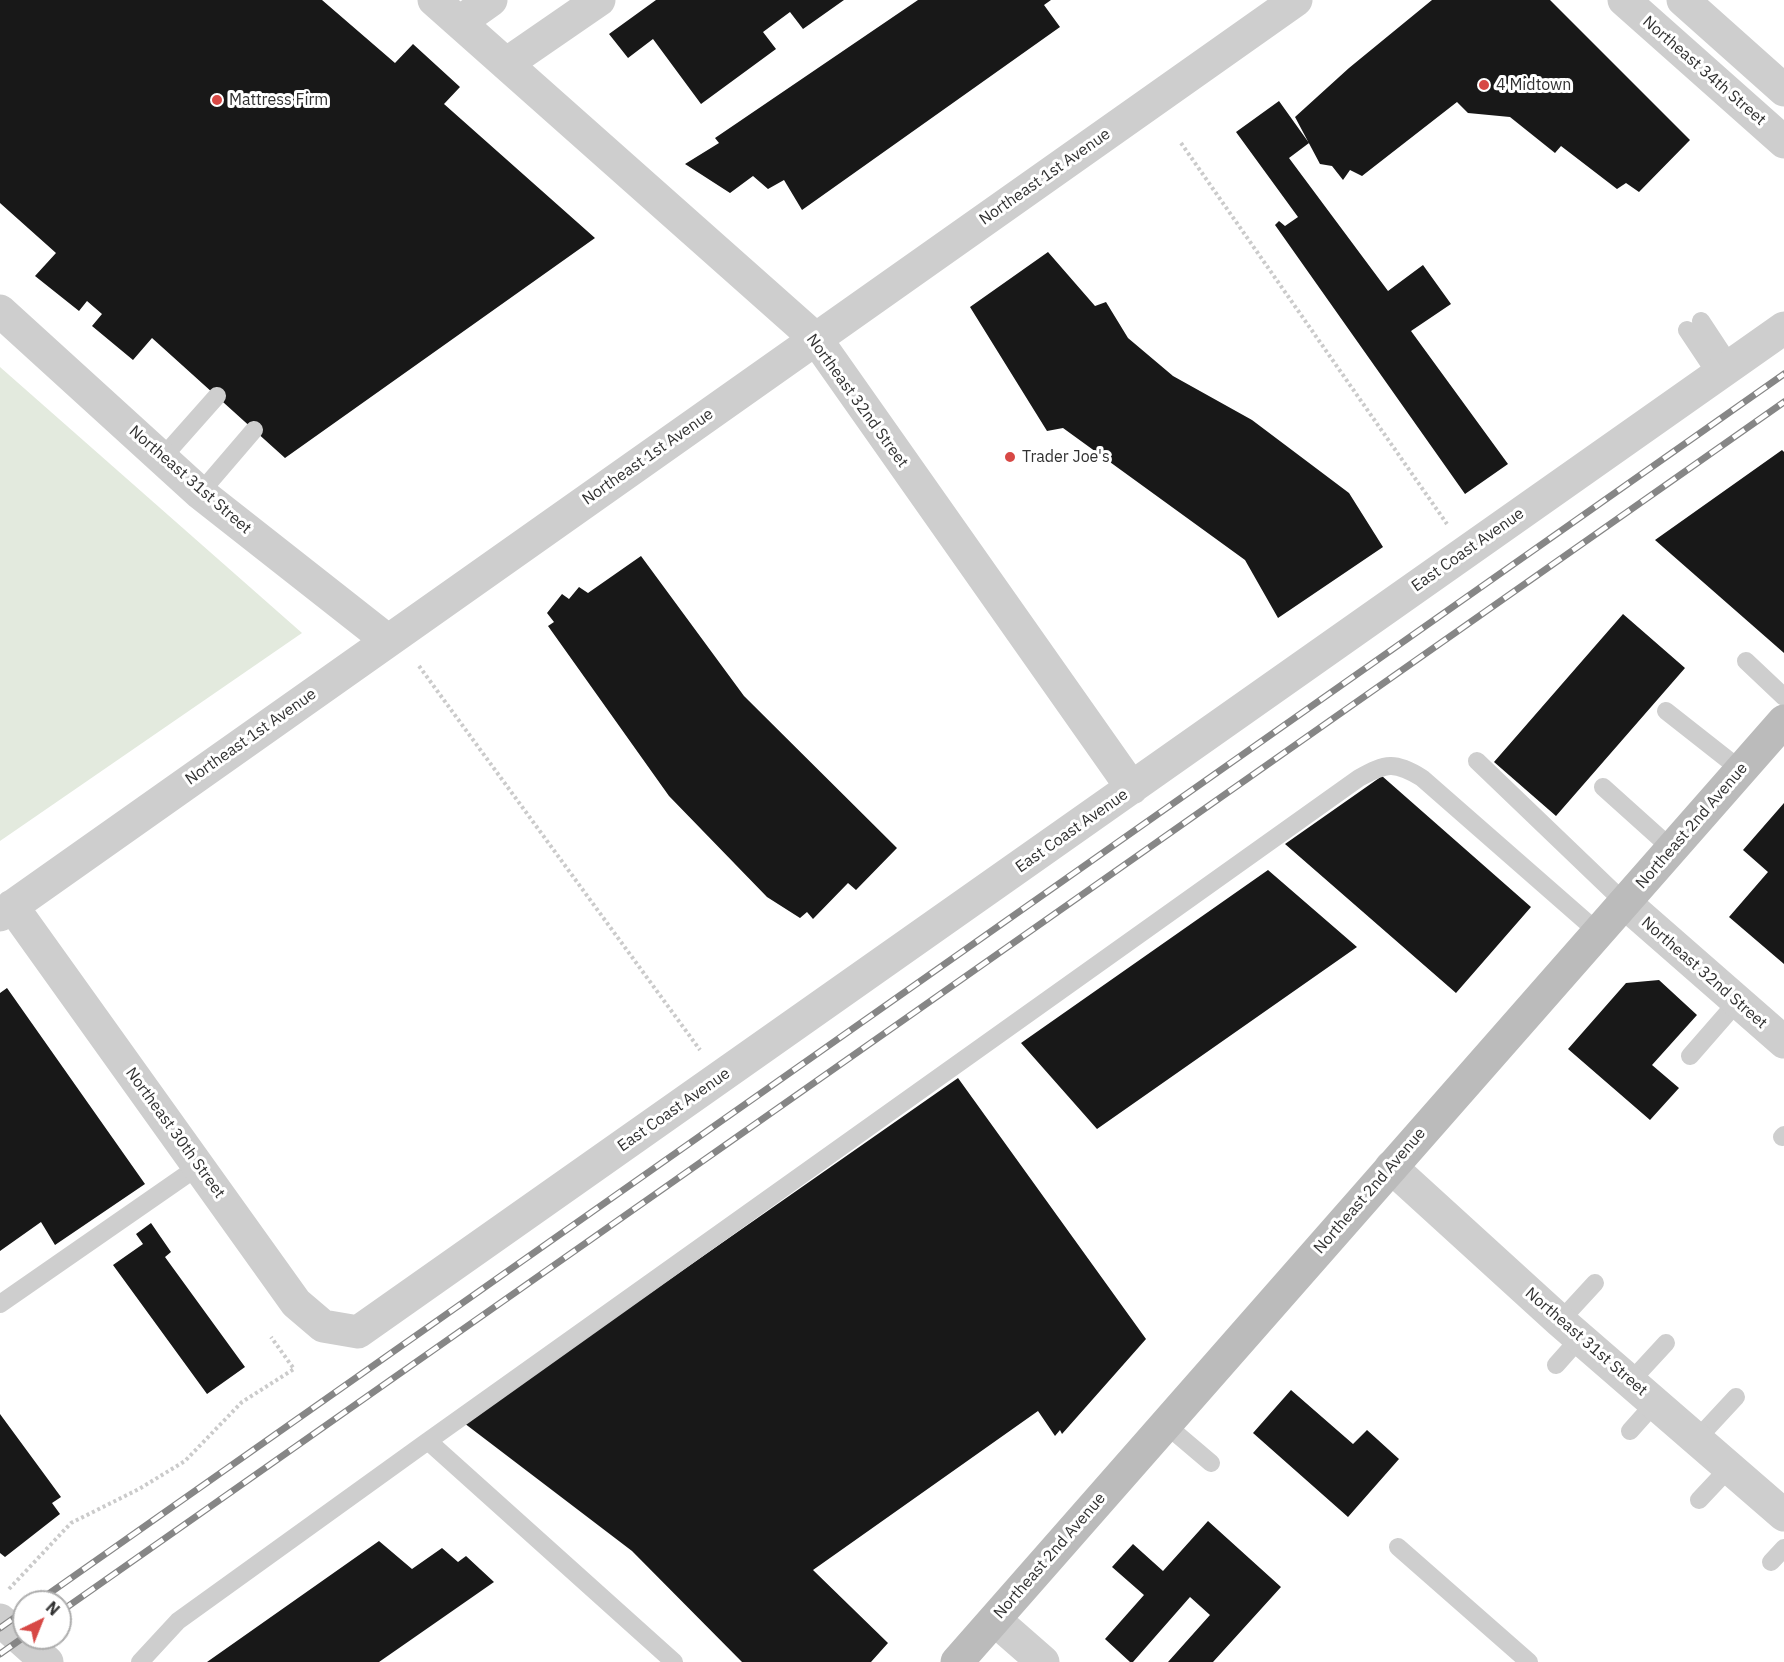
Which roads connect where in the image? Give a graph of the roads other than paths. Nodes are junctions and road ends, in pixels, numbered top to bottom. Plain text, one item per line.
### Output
1 (434, 0) edge
2 (491, 0) edge
3 (599, 0) edge
4 (1296, 0) edge
5 (1624, 0) edge
6 (1683, 0) edge
7 (460, 22) junction
8 (506, 64) junction
9 (1784, 90) edge
10 (1784, 142) edge
11 (0, 311) edge
12 (1694, 326) dead end
13 (1784, 328) edge
14 (816, 339) junction
15 (1724, 370) junction
16 (217, 396) dead end
17 (254, 430) dead end
18 (162, 458) junction
19 (200, 493) junction
20 (387, 640) junction
21 (1746, 661) dead end
22 (1784, 697) edge
23 (1666, 711) dead end
24 (1784, 721) edge
25 (1477, 761) dead end
26 (1741, 770) junction
27 (1603, 787) dead end
28 (1132, 788) junction
29 (1672, 849) junction
30 (1625, 903) junction
31 (6, 910) edge
32 (1599, 933) junction
33 (1738, 1001) junction
34 (1779, 1028) edge
35 (1690, 1056) dead end
36 (199, 1166) junction
37 (1391, 1167) junction
38 (1595, 1283) dead end
39 (0, 1304) edge
40 (1570, 1329) junction
41 (358, 1332) joint
42 (1666, 1342) dead end
43 (1556, 1365) dead end
44 (1630, 1382) junction
45 (1737, 1397) dead end
46 (1655, 1403) junction
47 (1165, 1424) junction
48 (1630, 1431) dead end
49 (1697, 1439) junction
50 (428, 1441) junction
51 (1211, 1463) dead end
52 (1730, 1467) junction
53 (1699, 1500) dead end
54 (1784, 1515) edge
55 (1398, 1547) dead end
56 (1784, 1548) edge
57 (1771, 1562) dead end
58 (3, 1606) edge
59 (995, 1620) junction
60 (46, 1662) edge
61 (140, 1662) edge
62 (674, 1662) edge
63 (957, 1662) edge
64 (1043, 1662) edge
65 (1529, 1662) edge

1 - 7 street, Northeast 32nd Street
2 - 7 street
3 - 8 street
4 - 14 street, Northeast 1st Avenue
5 - 10 street, Northeast 34th Street
6 - 9 street
7 - 8 street, Northeast 32nd Street
8 - 14 street, Northeast 32nd Street
11 - 18 street, Northeast 31st Street
12 - 15 lane
13 - 15 street, East Coast Avenue
14 - 20 street, Northeast 1st Avenue
14 - 28 street, Northeast 32nd Street
15 - 28 street, East Coast Avenue
16 - 18 lane
17 - 19 lane
18 - 19 street, Northeast 31st Street
19 - 20 street, Northeast 31st Street
20 - 31 street, Northeast 1st Avenue
21 - 22 lane
23 - 26 lane
24 - 26 main road, Northeast 2nd Avenue
25 - 30 lane
26 - 29 main road, Northeast 2nd Avenue
27 - 29 lane
28 - 41 street, East Coast Avenue
29 - 30 main road, Northeast 2nd Avenue
30 - 32 main road, Northeast 2nd Avenue
30 - 33 street, Northeast 32nd Street
31 - 36 street, Northeast 30th Street
32 - 37 main road, Northeast 2nd Avenue
32 - 50 lane
33 - 34 street, Northeast 32nd Street
33 - 35 lane
36 - 39 lane
36 - 41 street, Northeast 30th Street
37 - 40 street, Northeast 31st Street
37 - 47 main road, Northeast 2nd Avenue
38 - 40 lane
40 - 43 lane
40 - 44 street, Northeast 31st Street
42 - 44 lane
44 - 46 street, Northeast 31st Street
45 - 49 lane
46 - 48 lane
46 - 49 street, Northeast 31st Street
47 - 51 lane
47 - 59 main road, Northeast 2nd Avenue
49 - 52 street, Northeast 31st Street
50 - 61 lane
50 - 62 lane
52 - 53 lane
52 - 54 street, Northeast 31st Street
55 - 65 lane
56 - 57 lane
58 - 60 street
59 - 63 main road, Northeast 2nd Avenue
59 - 64 street

